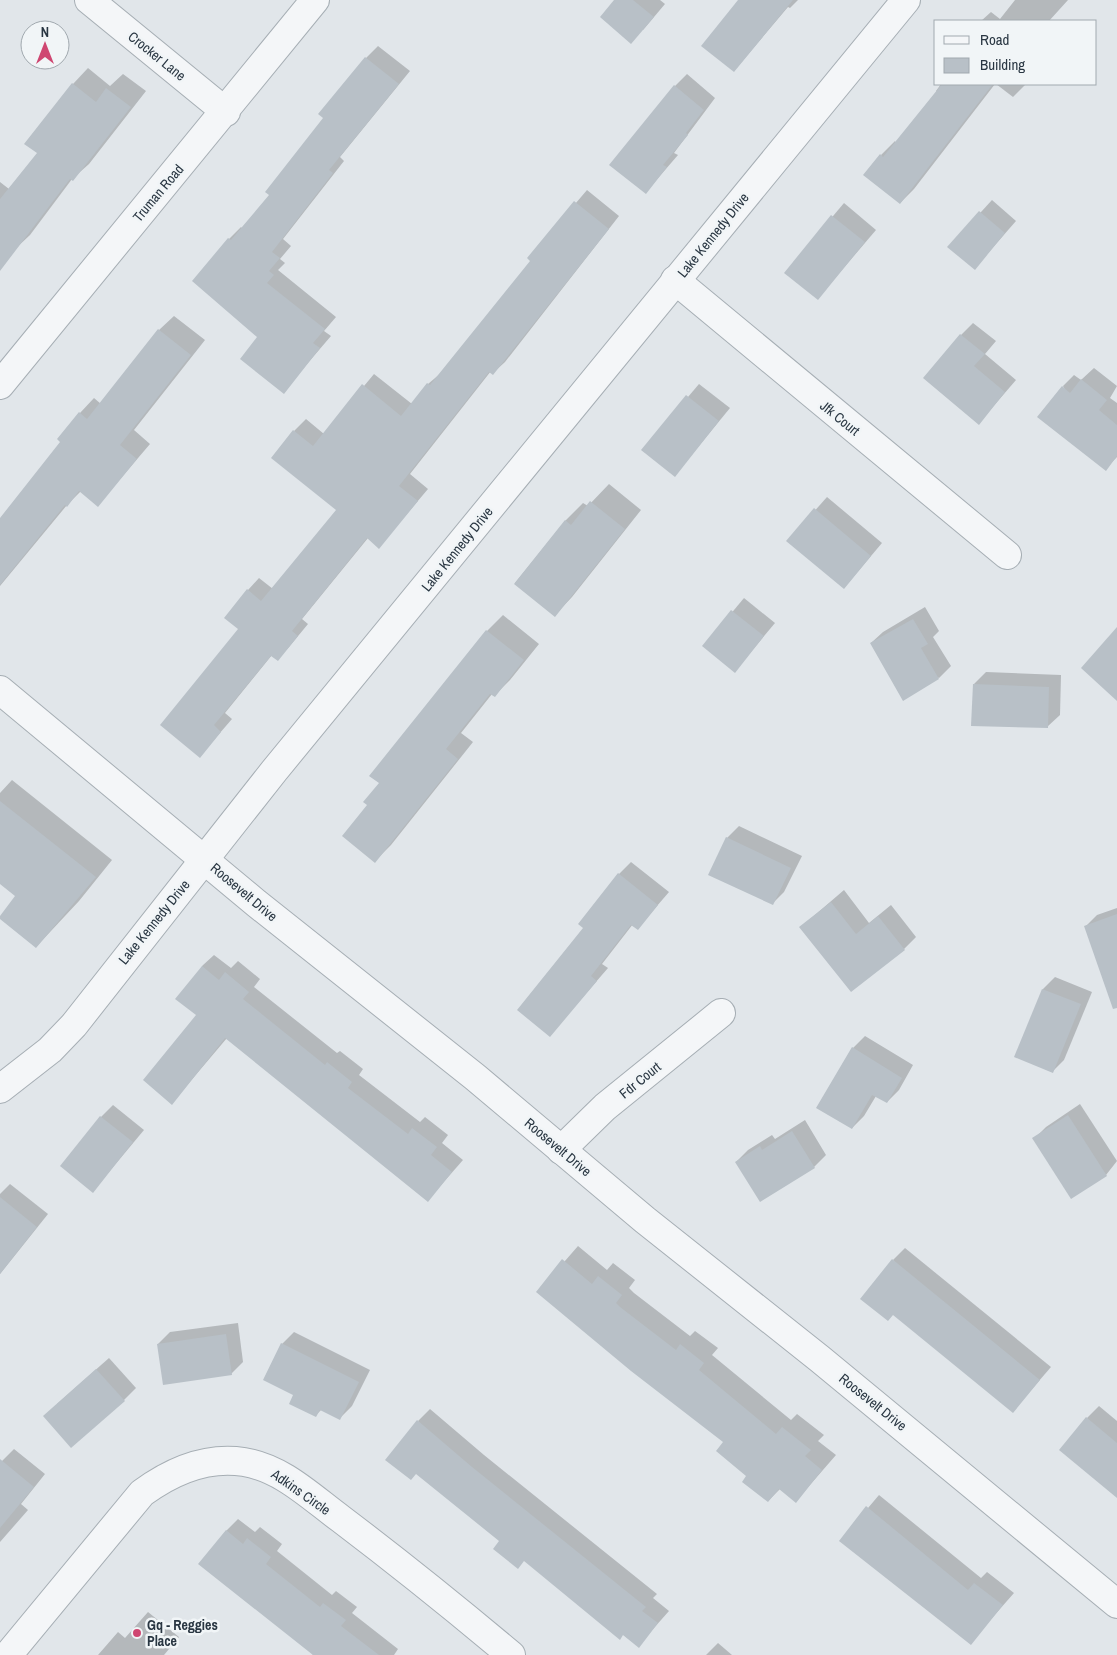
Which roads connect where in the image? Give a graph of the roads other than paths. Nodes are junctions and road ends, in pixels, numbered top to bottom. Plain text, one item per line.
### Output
1 (89, 0) edge
2 (315, 0) edge
3 (906, 0) edge
4 (226, 112) junction
5 (675, 280) junction
6 (0, 384) edge
7 (1007, 555) dead end
8 (0, 690) edge
9 (205, 859) junction
10 (722, 1014) dead end
11 (0, 1089) edge
12 (561, 1150) junction
13 (1117, 1604) edge
14 (8, 1655) edge
15 (511, 1655) edge

1 - 4 street, Crocker Lane
2 - 4 street, Truman Road
3 - 5 street, Lake Kennedy Drive
4 - 6 street, Truman Road
5 - 7 street, Jfk Court
5 - 9 street, Lake Kennedy Drive
8 - 9 street, Roosevelt Drive
9 - 11 street, Lake Kennedy Drive
9 - 12 street, Roosevelt Drive
10 - 12 street, Fdr Court
12 - 13 street, Roosevelt Drive
14 - 15 street, Adkins Circle

